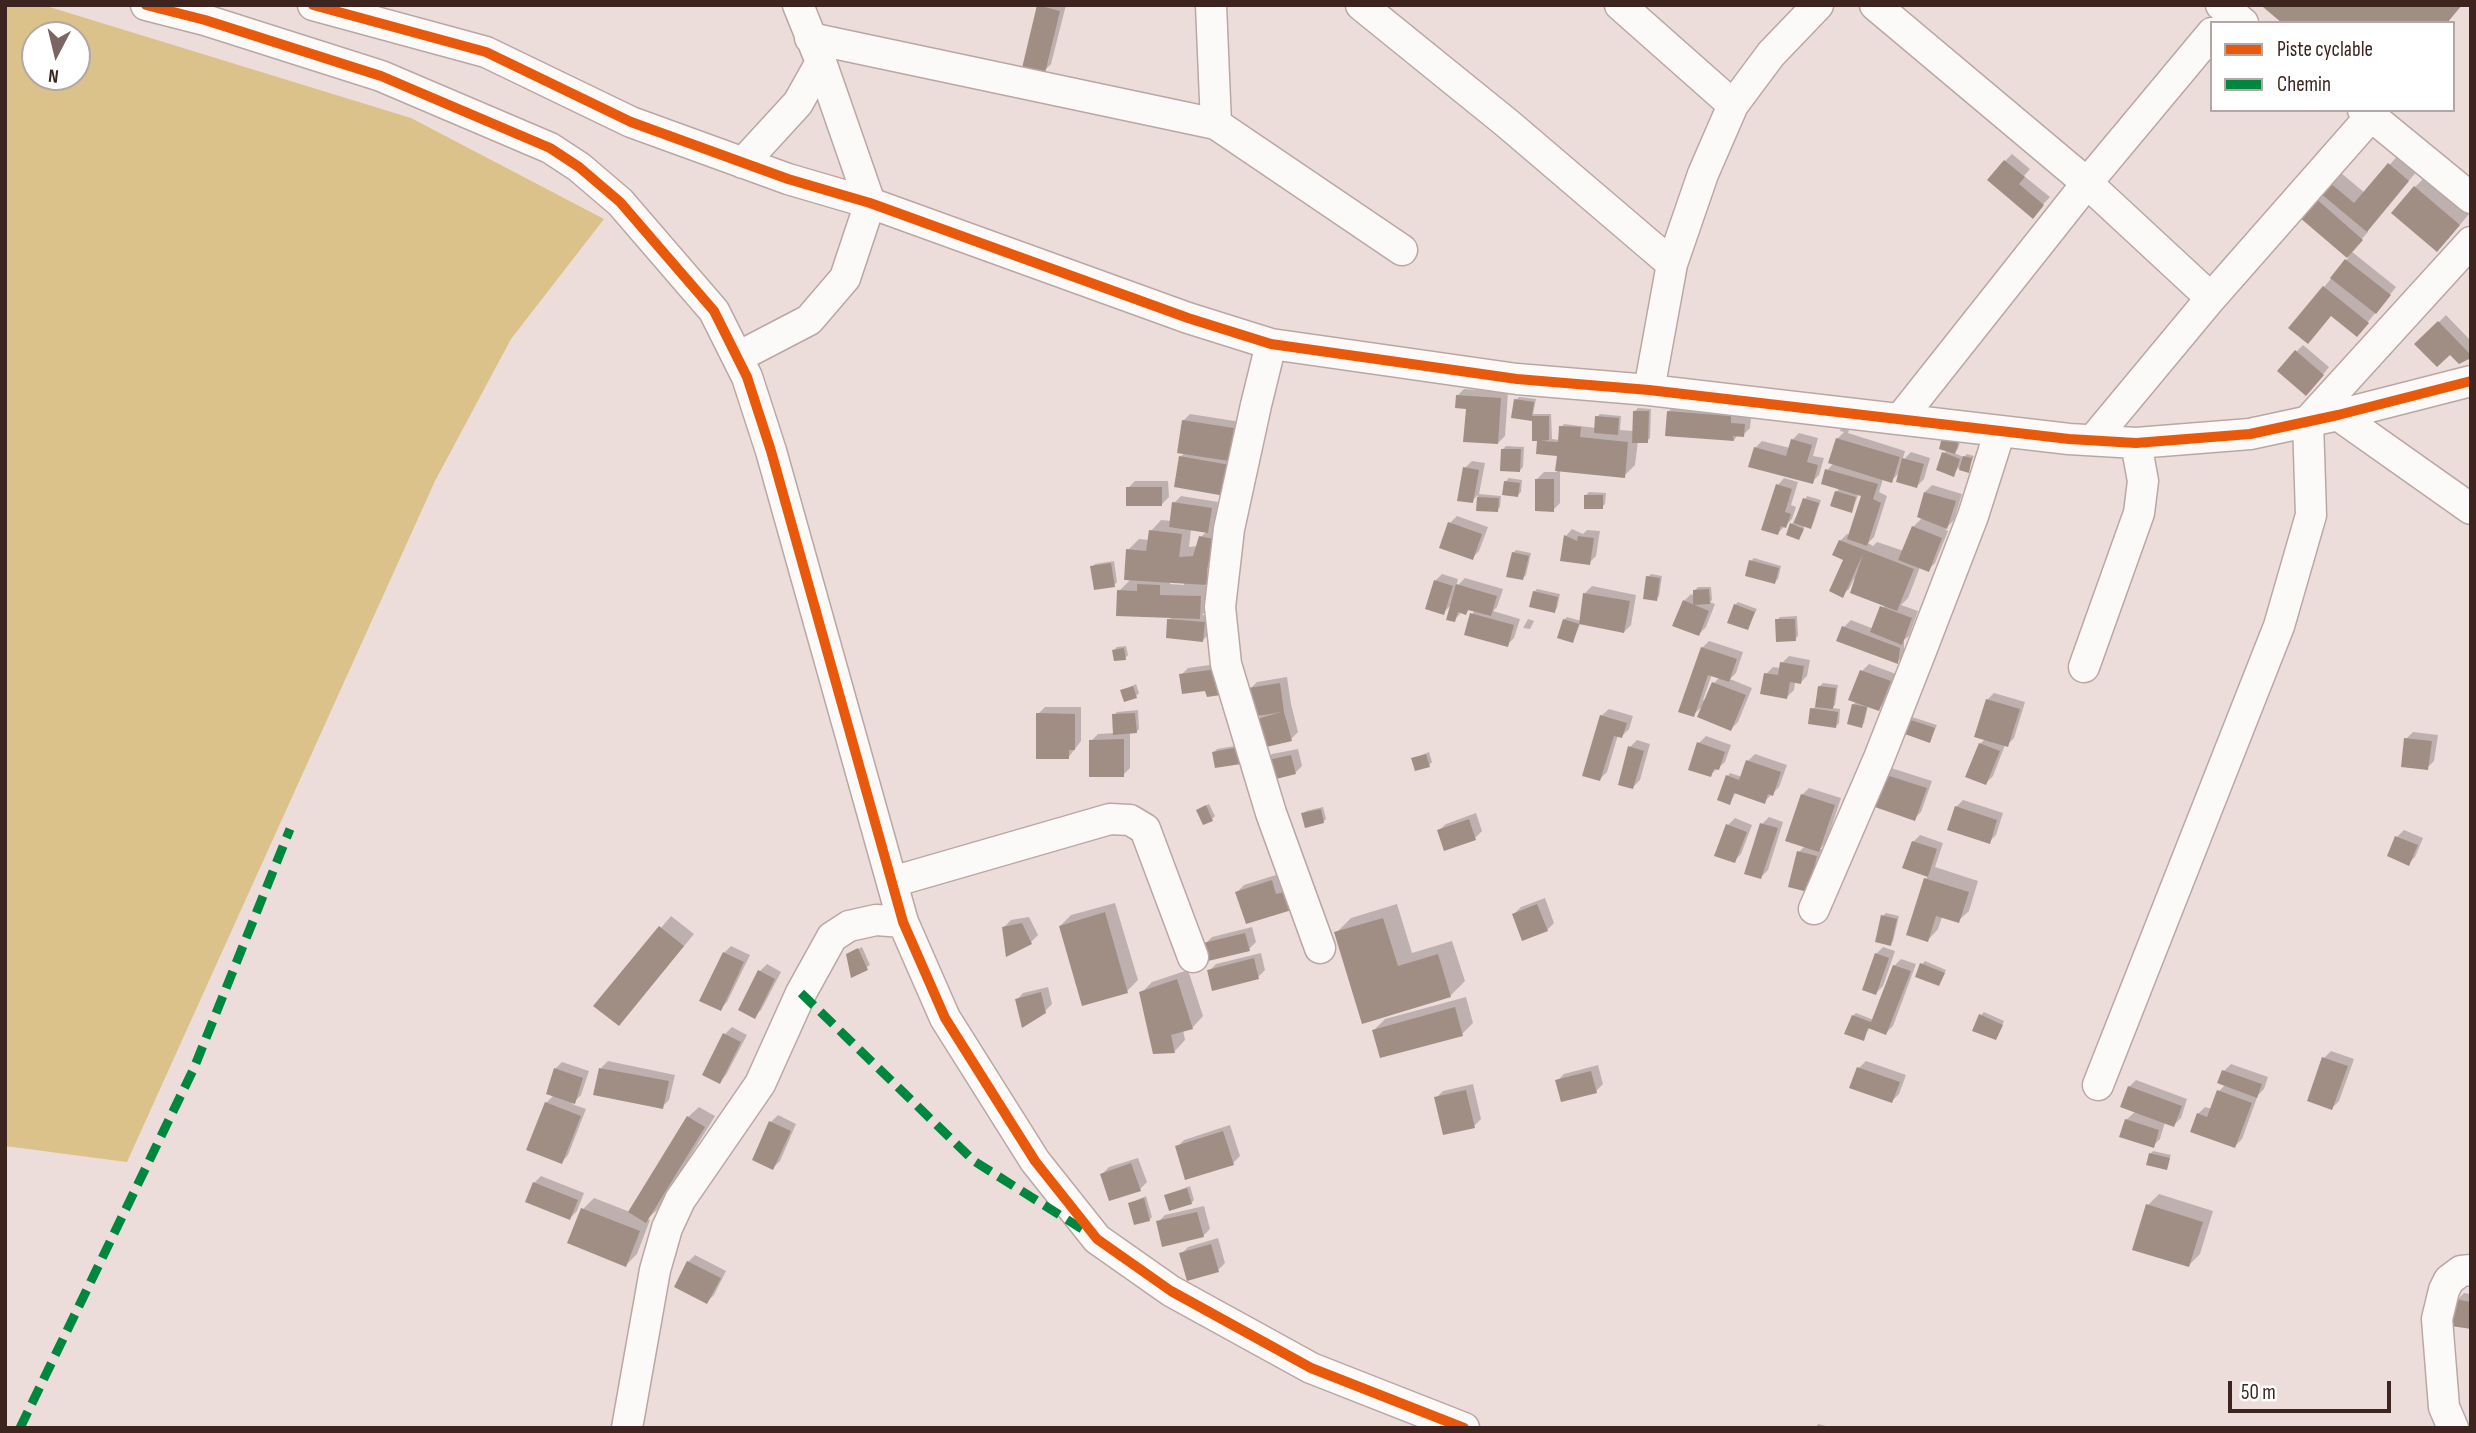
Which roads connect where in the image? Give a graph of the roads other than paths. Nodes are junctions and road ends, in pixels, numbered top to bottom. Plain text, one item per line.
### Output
1 (146, 5) edge
2 (313, 5) edge
3 (798, 5) edge
4 (1211, 5) edge
5 (1362, 5) edge
6 (1620, 5) edge
7 (1818, 5) edge
8 (1875, 5) edge
9 (213, 13) edge
10 (2210, 37) edge
11 (816, 50) junction
12 (1733, 105) junction
13 (2367, 113) edge
14 (1216, 124) junction
15 (743, 163) junction
16 (2087, 183) junction
17 (2471, 198) edge
18 (870, 203) junction
19 (2471, 242) edge
20 (1402, 250) dead end
21 (1672, 264) junction
22 (2211, 298) junction
23 (1271, 344) junction
24 (738, 358) junction
25 (2471, 381) edge
26 (1649, 390) junction
27 (2338, 415) junction
28 (1900, 419) junction
29 (2308, 421) junction
30 (2000, 431) junction
31 (2093, 440) junction
32 (2136, 443) junction
33 (2471, 509) edge
34 (2084, 667) dead end
35 (892, 882) junction
36 (1814, 909) dead end
37 (903, 922) junction
38 (1320, 948) dead end
39 (1193, 957) dead end
40 (2098, 1084) dead end
41 (2471, 1270) edge
42 (627, 1428) edge
43 (1464, 1428) edge
44 (2453, 1428) edge

1 - 9 street
2 - 15 street
3 - 11 street
4 - 14 street
5 - 21 street
6 - 12 street
7 - 12 street
8 - 16 street
9 - 24 street
10 - 16 street
11 - 14 street
11 - 15 street
11 - 18 street
12 - 21 street
13 - 17 street
13 - 22 street
14 - 20 street
15 - 18 street
16 - 22 street
16 - 28 street
18 - 23 street
18 - 24 street
19 - 29 street
21 - 26 street
22 - 31 street
23 - 26 street
23 - 38 street
24 - 35 street
25 - 27 street
26 - 28 street
27 - 29 street
27 - 33 street
28 - 30 street
29 - 32 street
29 - 40 street
30 - 31 street
30 - 36 street
31 - 32 street
32 - 34 street
35 - 37 street
35 - 39 street
37 - 42 street
37 - 43 street
41 - 44 street

